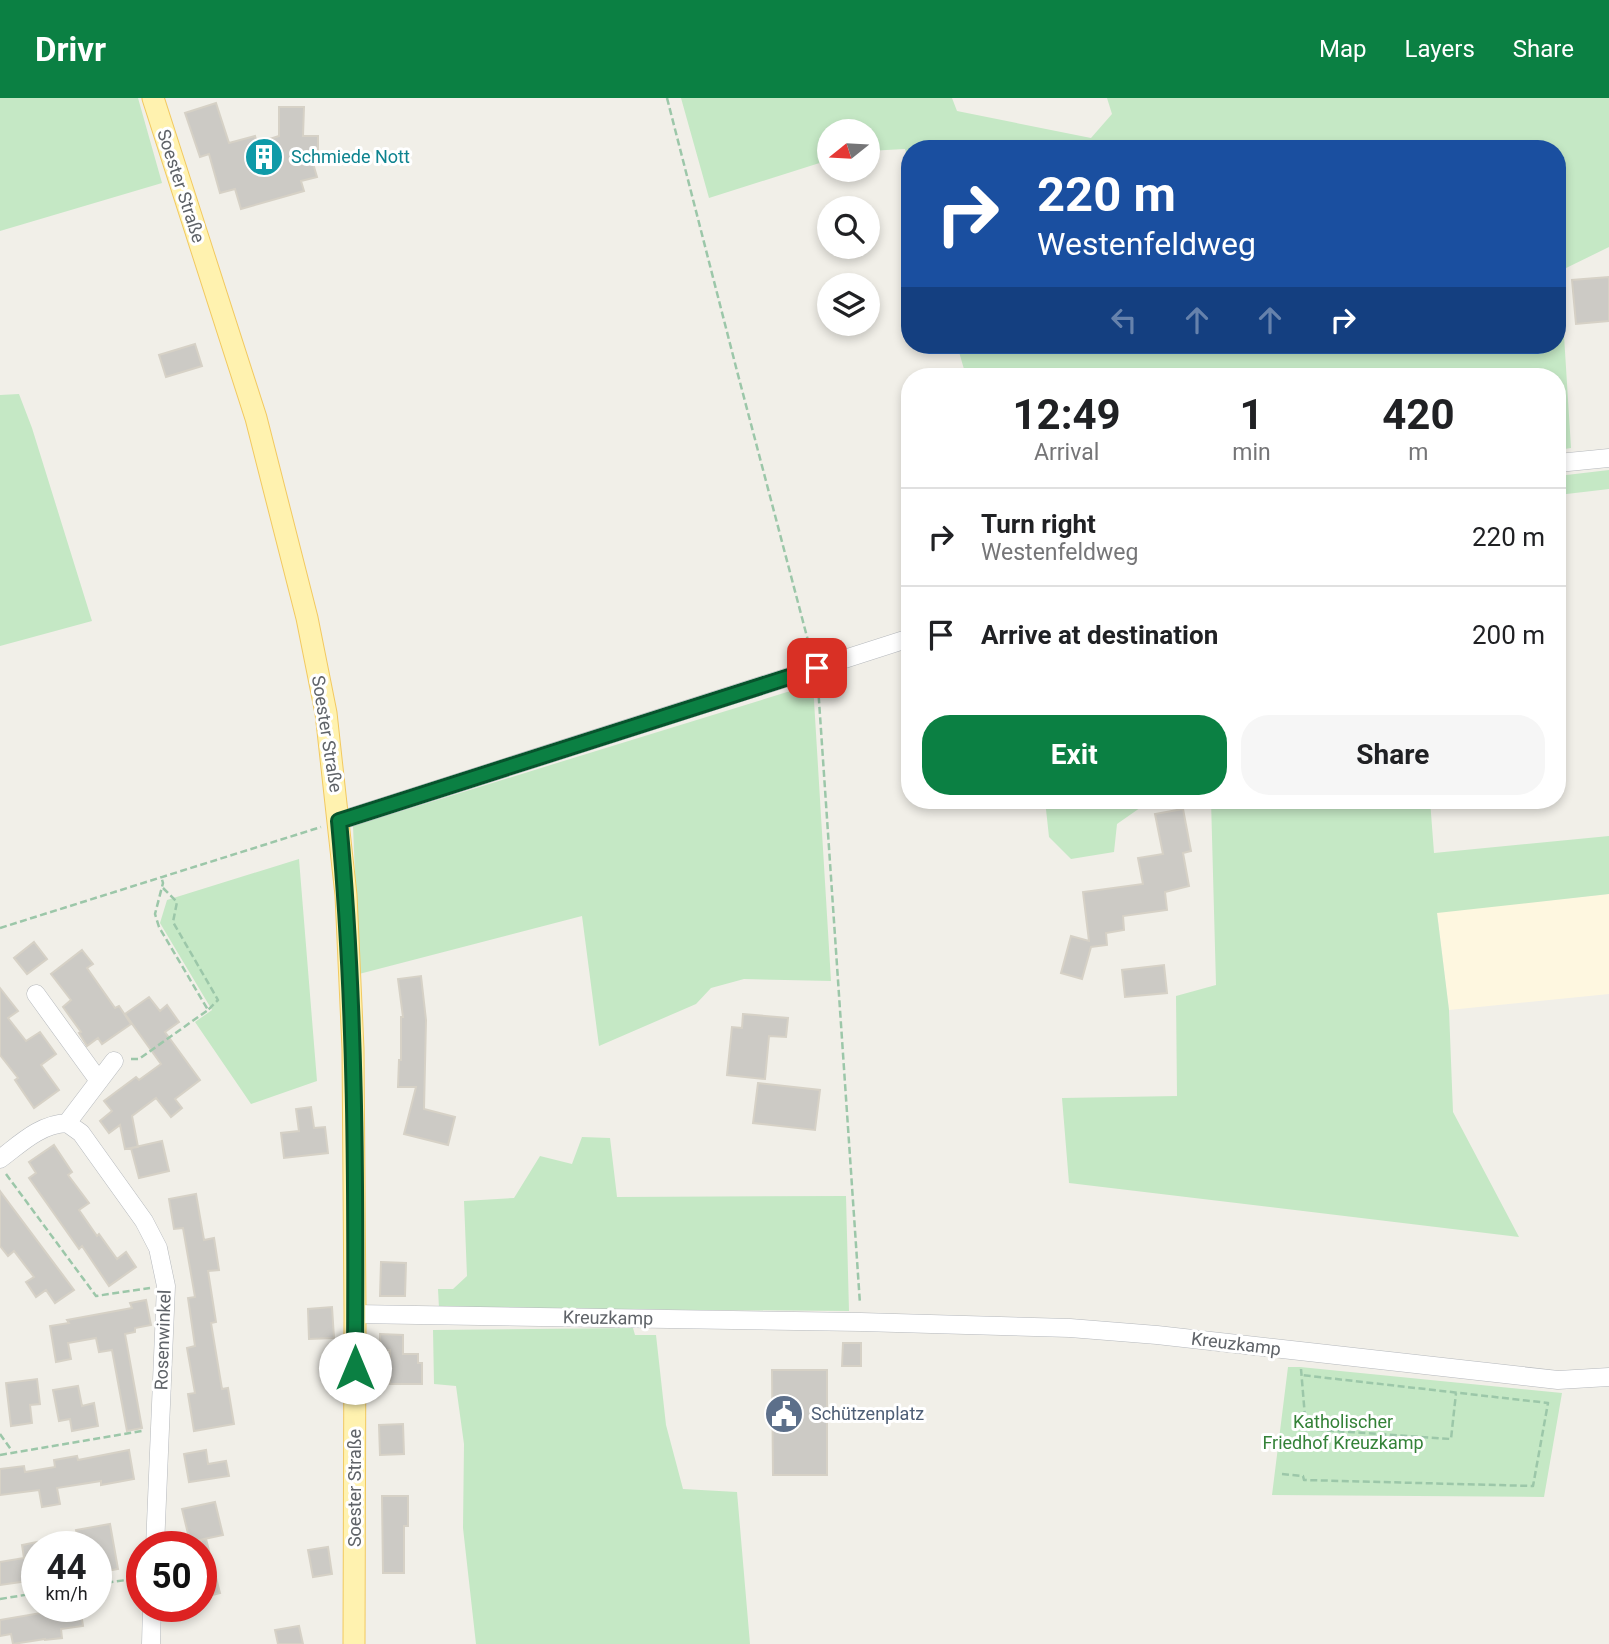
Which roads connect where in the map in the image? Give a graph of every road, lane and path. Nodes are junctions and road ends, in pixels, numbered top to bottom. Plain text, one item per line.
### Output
1 (153, 98) edge
2 (667, 98) edge
3 (1609, 458) edge
4 (1566, 462) edge
5 (901, 641) edge
6 (817, 668) junction
7 (339, 821) junction
8 (161, 876) junction
9 (162, 887) junction
10 (0, 928) edge
11 (36, 994) dead end
12 (208, 1010) junction
13 (114, 1061) joint
14 (99, 1081) junction
15 (67, 1124) junction
16 (0, 1159) edge
17 (0, 1165) edge
18 (166, 1286) junction
19 (355, 1314) junction
20 (861, 1322) junction
21 (1300, 1352) junction
22 (1301, 1375) junction
23 (1609, 1377) edge
24 (1456, 1393) junction
25 (160, 1428) junction
26 (1306, 1429) junction
27 (0, 1434) edge
28 (1305, 1451) dead end
29 (13, 1452) junction
30 (0, 1455) edge
31 (1282, 1474) dead end
32 (156, 1531) edge
33 (21, 1596) edge
34 (0, 1599) edge
35 (152, 1622) edge
36 (151, 1644) edge
37 (354, 1644) edge

1 - 7 main road, Soester Straße
2 - 6 path
3 - 4 street
5 - 6 street
6 - 7 street
6 - 20 path
7 - 8 path
7 - 19 main road, Soester Straße
8 - 9 path
8 - 10 path
9 - 12 path
9 - 12 path
11 - 14 street
12 - 13 path
13 - 14 street
14 - 15 street
15 - 16 street
15 - 18 street, Rosenwinkel
17 - 18 path
18 - 25 street, Rosenwinkel
19 - 20 street, Kreuzkamp
19 - 37 main road, Soester Straße
20 - 21 street, Kreuzkamp
21 - 22 path
21 - 23 street, Kreuzkamp
22 - 24 path
22 - 26 path
24 - 26 path
24 - 31 path
25 - 29 path
25 - 32 street, Rosenwinkel
26 - 28 path
27 - 29 path
29 - 30 path
33 - 34 path
35 - 36 street

